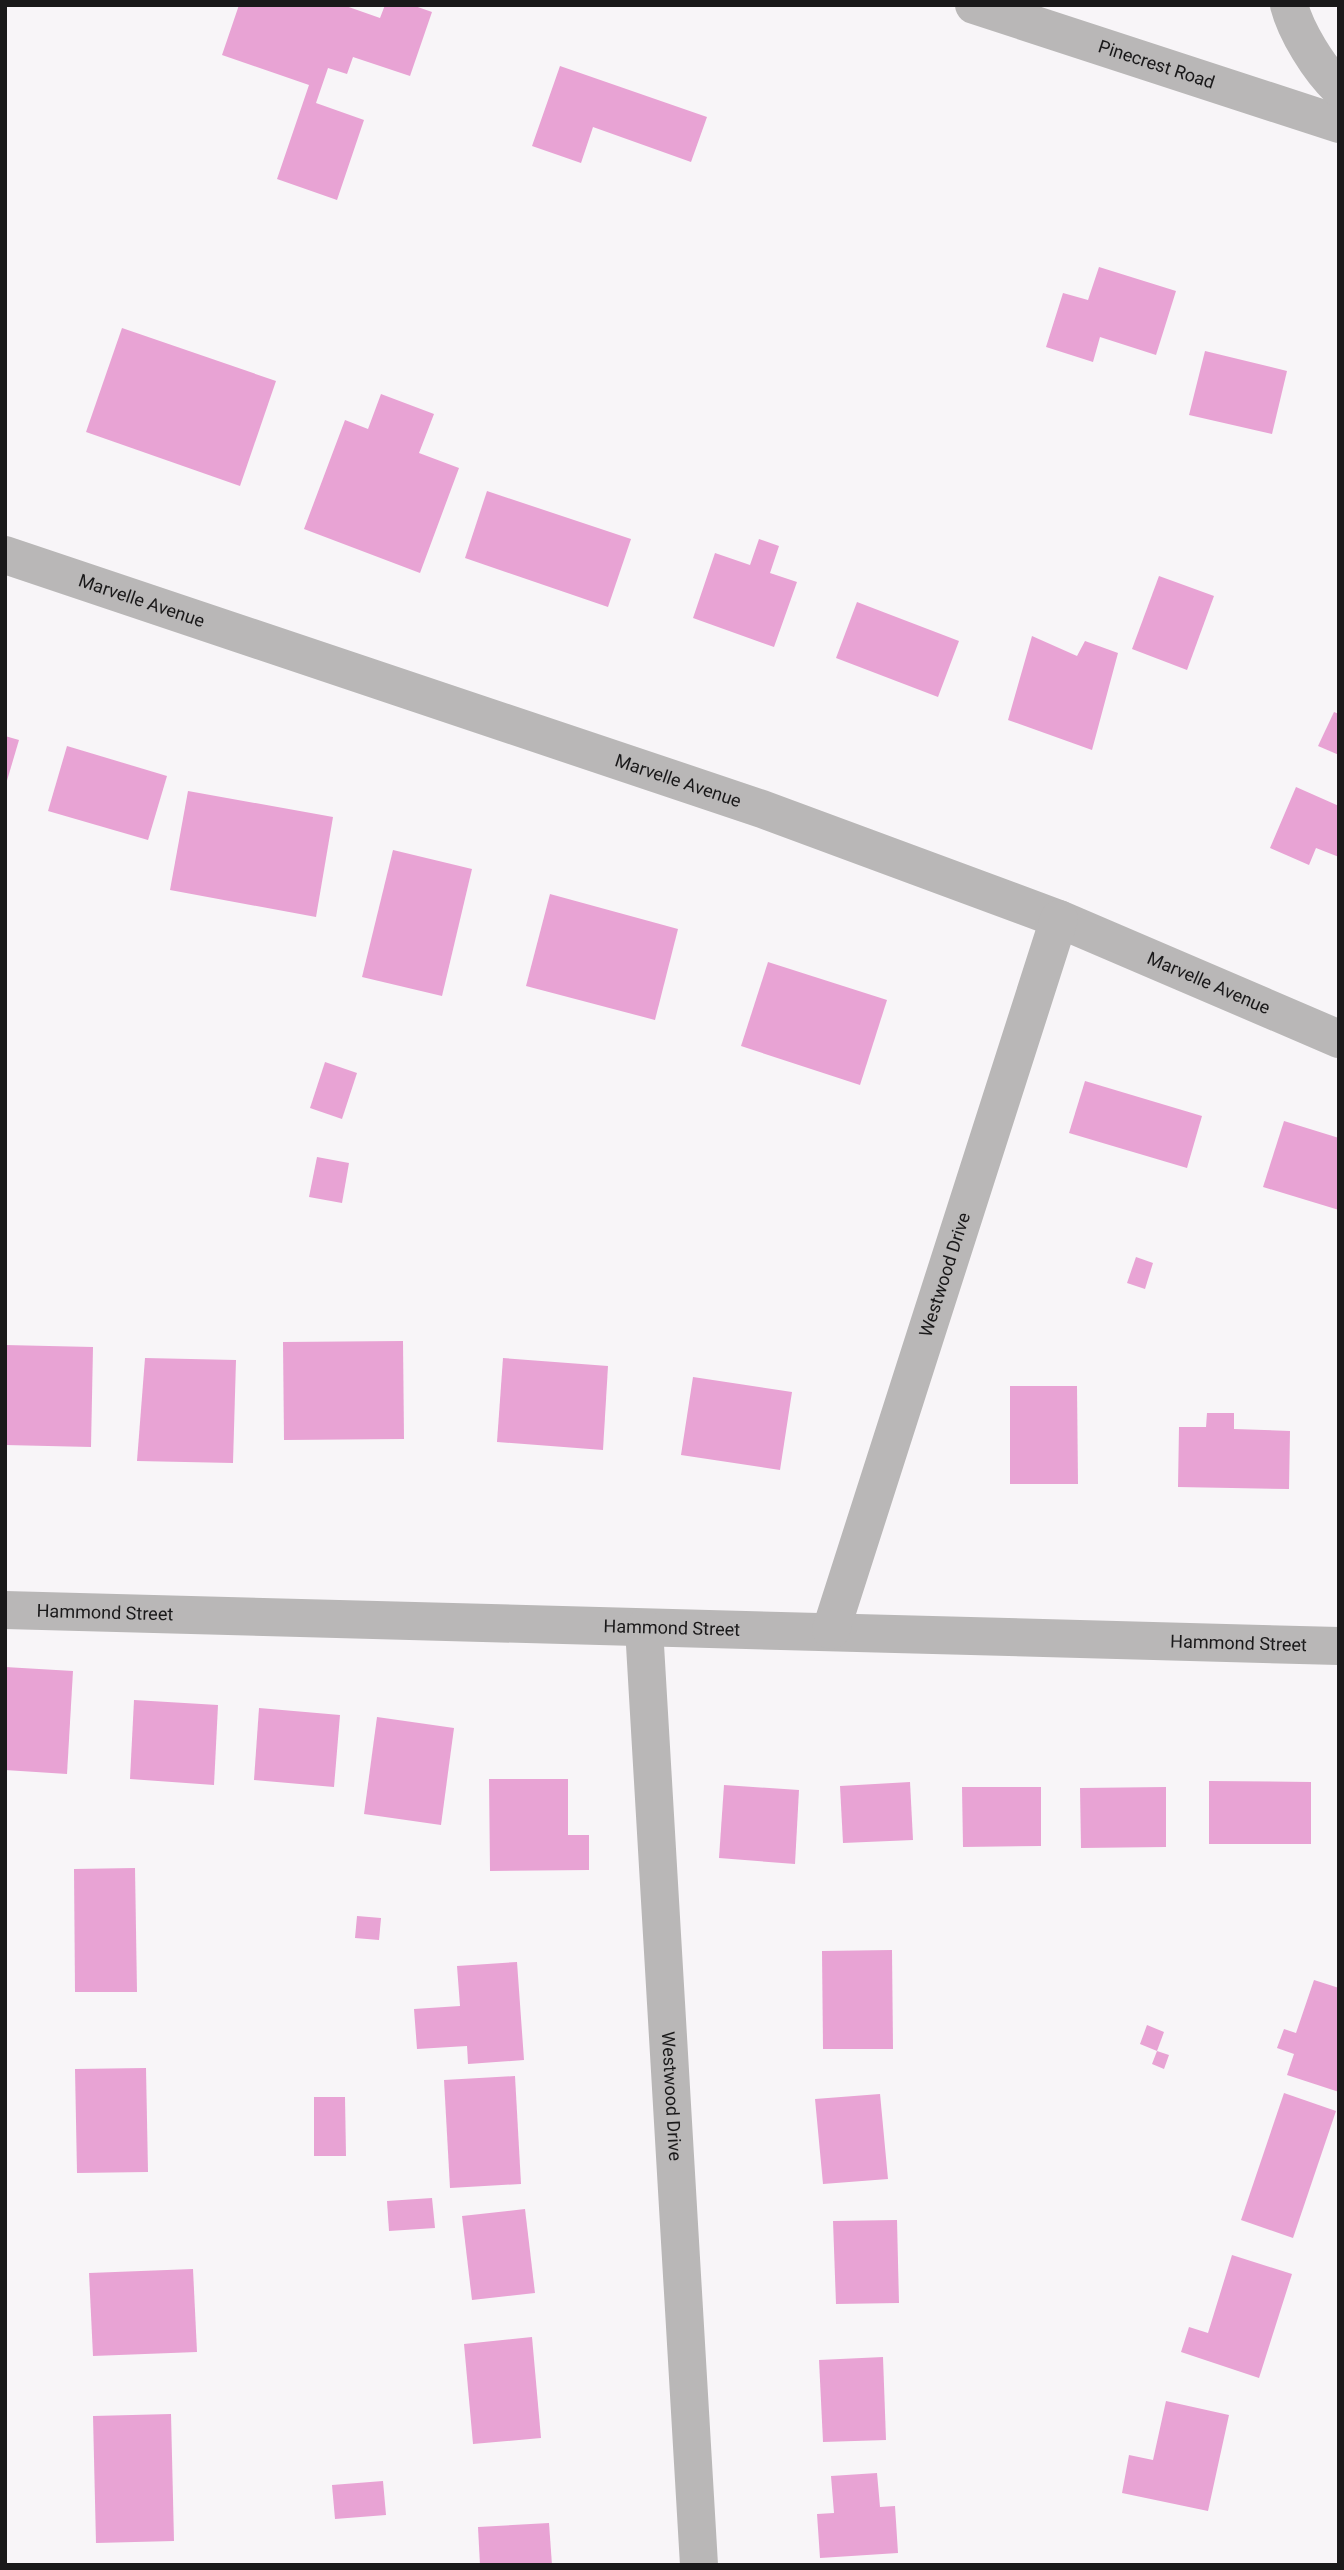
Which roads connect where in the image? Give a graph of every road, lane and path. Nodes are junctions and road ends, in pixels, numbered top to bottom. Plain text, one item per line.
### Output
1 (974, 5) edge
2 (1289, 5) edge
3 (1339, 88) edge
4 (1339, 124) edge
5 (5, 555) edge
6 (1059, 919) junction
7 (1339, 1039) edge
8 (5, 1610) edge
9 (644, 1628) junction
10 (831, 1630) junction
11 (1339, 1646) edge
12 (699, 2565) edge

1 - 4 street, Pinecrest Road
2 - 3 street
5 - 6 street, Marvelle Avenue
6 - 7 street, Marvelle Avenue
6 - 10 street, Westwood Drive
8 - 9 street, Hammond Street
9 - 10 street, Hammond Street
9 - 12 street, Westwood Drive
10 - 11 street, Hammond Street

